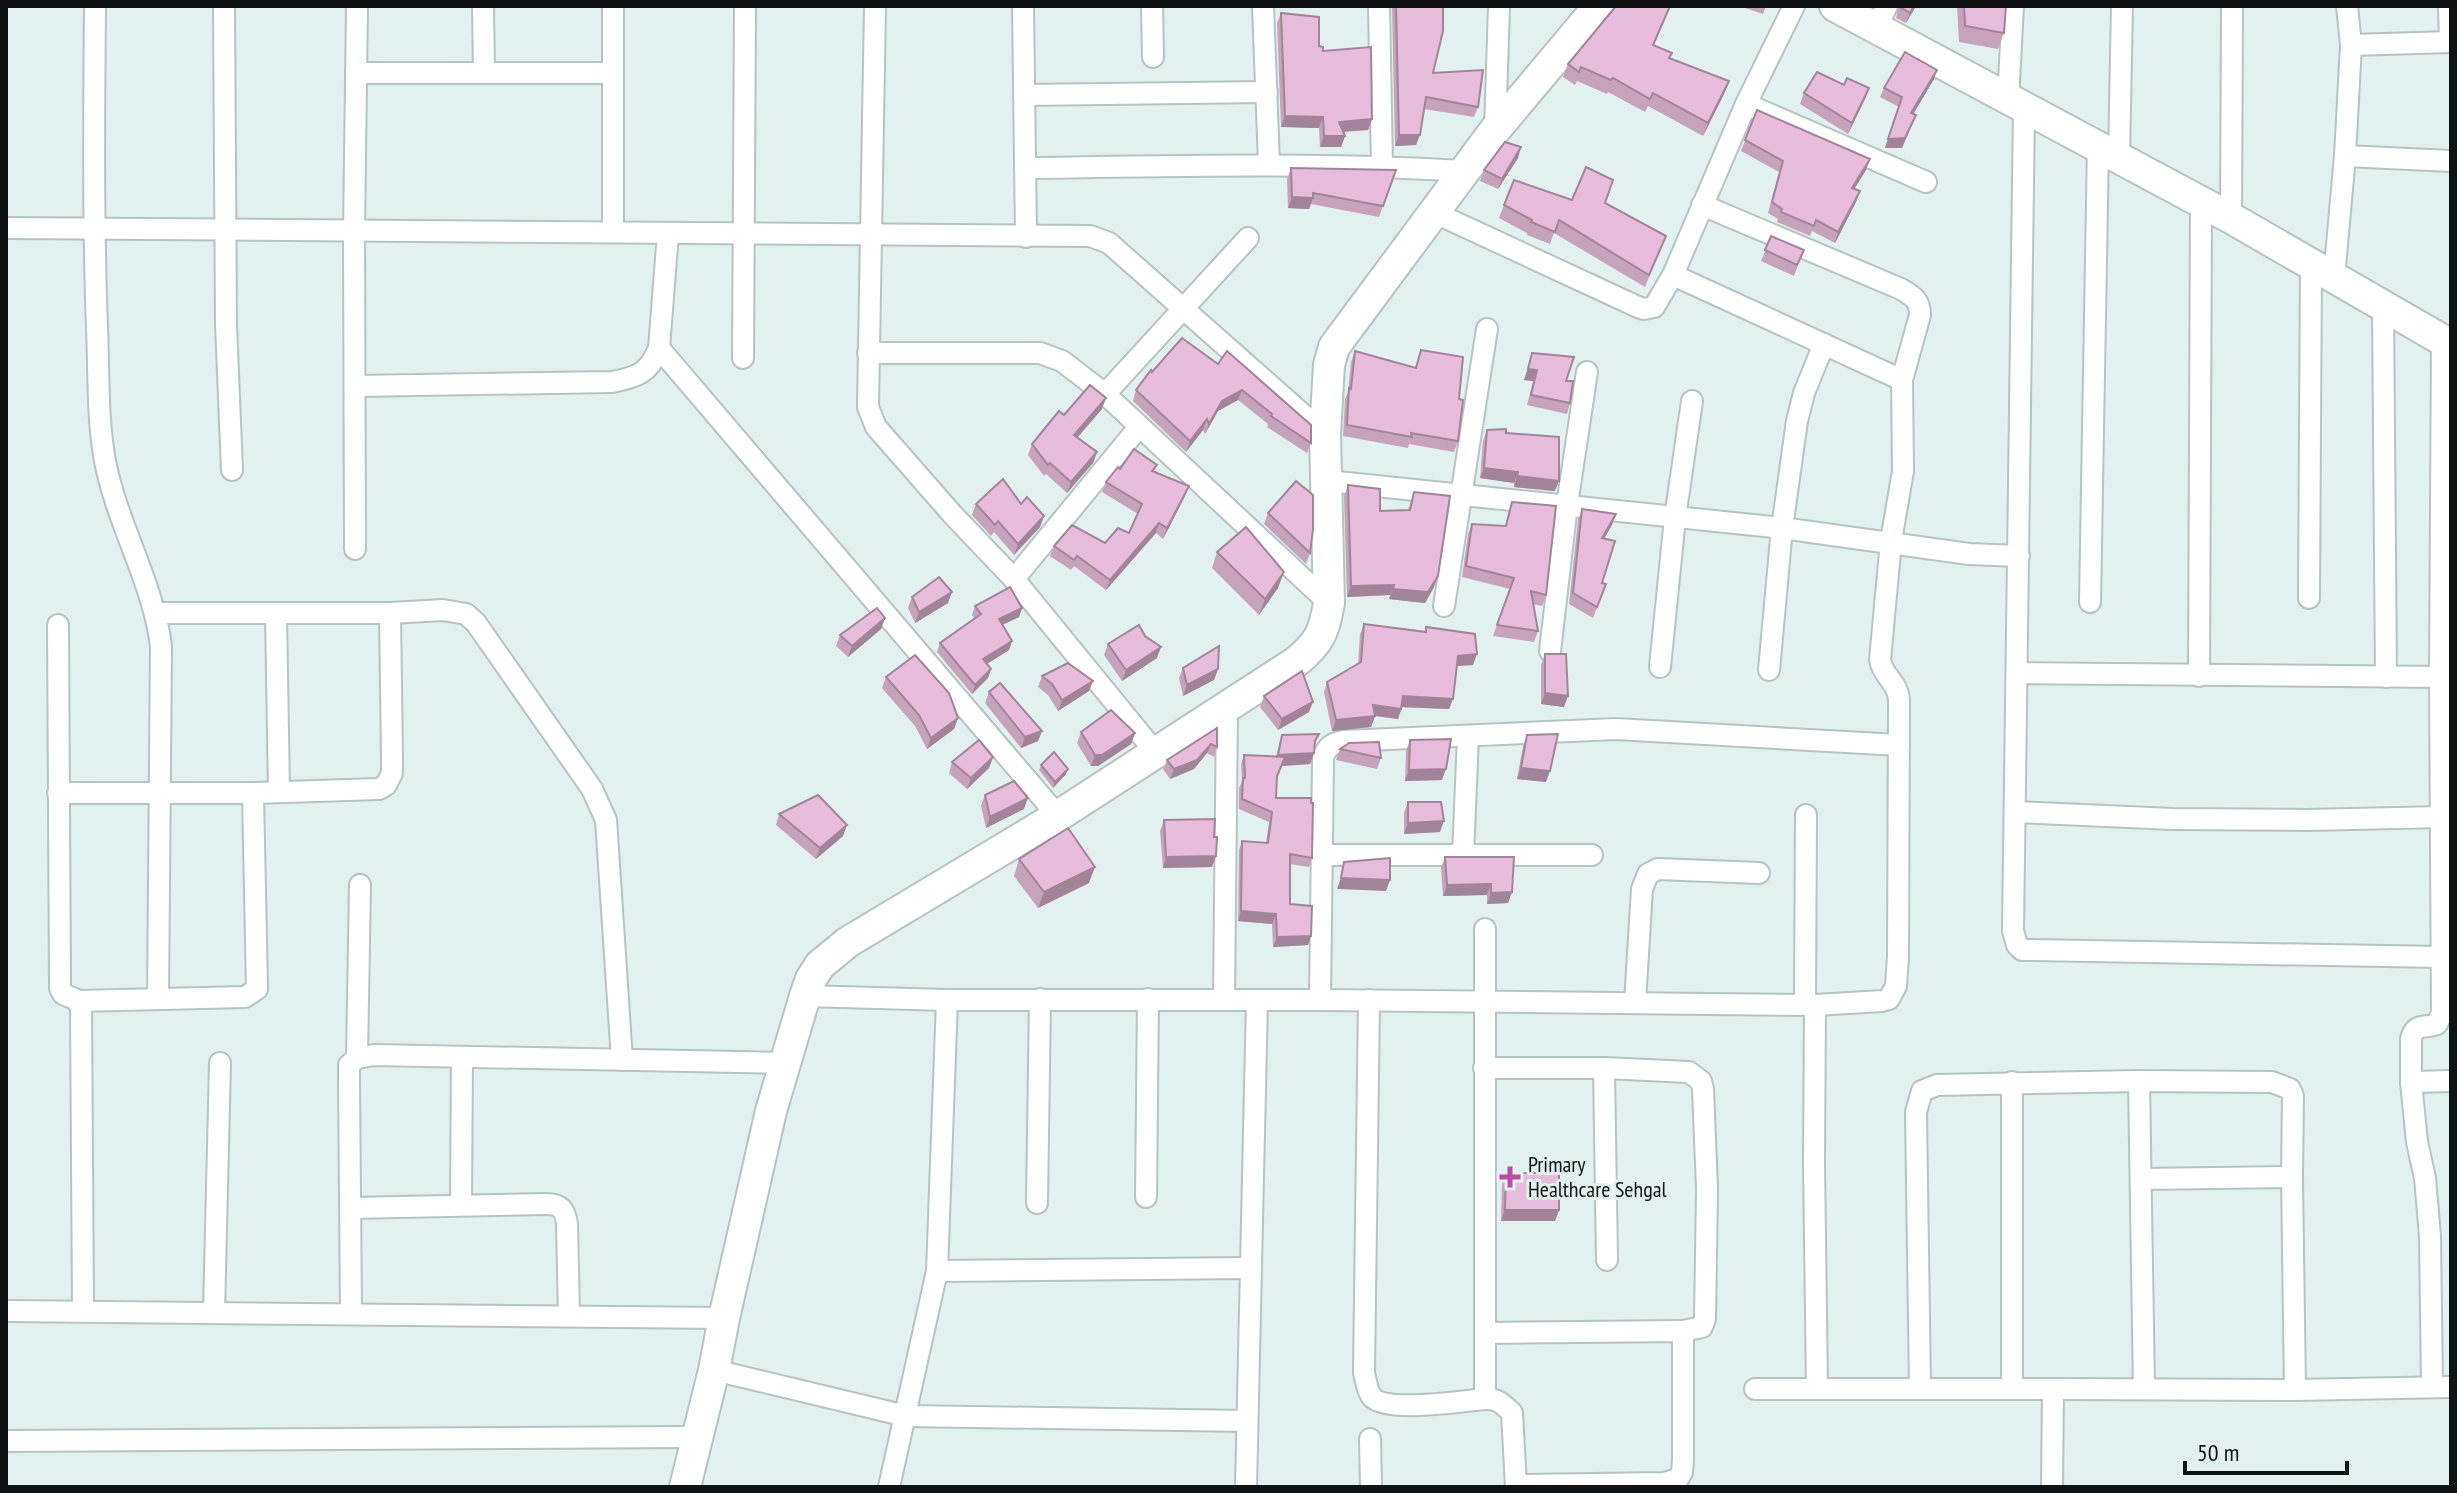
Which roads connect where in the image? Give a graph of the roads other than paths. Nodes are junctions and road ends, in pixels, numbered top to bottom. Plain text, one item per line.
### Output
1 (95, 6) edge
2 (224, 6) edge
3 (357, 6) edge
4 (483, 6) edge
5 (613, 6) edge
6 (745, 6) edge
7 (875, 6) edge
8 (1023, 6) edge
9 (1152, 6) edge
10 (1263, 6) edge
11 (1379, 6) edge
12 (1499, 6) edge
13 (1599, 6) edge
14 (1794, 6) edge
15 (1835, 6) edge
16 (2013, 6) edge
17 (2122, 6) edge
18 (2232, 6) edge
19 (2347, 6) edge
20 (2449, 6) edge
21 (1882, 17) edge
22 (2450, 42) edge
23 (2351, 45) junction
24 (1153, 57) dead end
25 (356, 73) junction
26 (484, 73) junction
27 (612, 73) junction
28 (1267, 92) junction
29 (1024, 95) junction
30 (1746, 104) junction
31 (2016, 104) junction
32 (1495, 130) junction
33 (2108, 151) junction
34 (2345, 156) junction
35 (2451, 161) edge
36 (1269, 164) junction
37 (1382, 166) junction
38 (1025, 168) junction
39 (1465, 171) junction
40 (1926, 182) dead end
41 (2201, 202) junction
42 (1702, 205) junction
43 (1433, 212) junction
44 (2231, 218) junction
45 (6, 228) edge
46 (93, 228) junction
47 (225, 231) junction
48 (354, 231) junction
49 (613, 232) junction
50 (668, 233) junction
51 (743, 233) junction
52 (871, 234) junction
53 (1026, 237) junction
54 (1248, 238) dead end
55 (2322, 271) junction
56 (1673, 275) junction
57 (2383, 306) junction
58 (1184, 309) junction
59 (1487, 329) dead end
60 (2447, 342) edge
61 (1824, 344) junction
62 (659, 348) junction
63 (868, 353) junction
64 (743, 358) dead end
65 (1587, 372) dead end
66 (1902, 380) junction
67 (356, 386) junction
68 (1105, 394) junction
69 (1692, 401) dead end
70 (1139, 427) junction
71 (1325, 434) junction
72 (232, 470) dead end
73 (1328, 481) junction
74 (1461, 494) junction
75 (1567, 505) junction
76 (1675, 518) junction
77 (1782, 528) junction
78 (1891, 541) junction
79 (355, 549) dead end
80 (2019, 556) junction
81 (1014, 579) junction
82 (2309, 598) dead end
83 (2090, 602) dead end
84 (1329, 603) junction
85 (1444, 606) dead end
86 (156, 613) junction
87 (276, 613) junction
88 (390, 613) junction
89 (58, 625) dead end
90 (1550, 651) edge
91 (1660, 667) dead end
92 (1769, 670) dead end
93 (2018, 673) junction
94 (2199, 676) junction
95 (2386, 677) junction
96 (2440, 677) junction
97 (1227, 707) junction
98 (1468, 736) junction
99 (1899, 745) junction
100 (1156, 753) junction
101 (161, 792) junction
102 (279, 792) junction
103 (58, 793) junction
104 (253, 793) junction
105 (2015, 812) junction
106 (1806, 815) dead end
107 (1058, 816) junction
108 (2443, 817) junction
109 (1322, 855) junction
110 (1592, 855) dead end
111 (1463, 856) junction
112 (1759, 873) dead end
113 (360, 885) dead end
114 (1485, 929) dead end
115 (2442, 957) junction
116 (805, 996) junction
117 (158, 999) junction
118 (1040, 999) junction
119 (1148, 999) junction
120 (947, 1000) junction
121 (1224, 1000) junction
122 (1257, 1000) junction
123 (1320, 1000) junction
124 (1369, 1000) junction
125 (78, 1001) junction
126 (1484, 1001) junction
127 (1635, 1003) junction
128 (1810, 1005) junction
129 (462, 1057) junction
130 (357, 1058) junction
131 (622, 1060) junction
132 (220, 1063) dead end
133 (785, 1063) junction
134 (1484, 1068) junction
135 (1604, 1068) junction
136 (2139, 1081) junction
137 (2451, 1081) edge
138 (2012, 1082) junction
139 (2411, 1082) junction
140 (2292, 1177) junction
141 (2141, 1179) junction
142 (1146, 1197) dead end
143 (1037, 1203) dead end
144 (461, 1205) junction
145 (350, 1208) junction
146 (1607, 1260) dead end
147 (1250, 1268) junction
148 (937, 1271) junction
149 (6, 1311) edge
150 (83, 1311) junction
151 (214, 1312) junction
152 (351, 1314) junction
153 (569, 1316) junction
154 (724, 1318) junction
155 (1683, 1331) junction
156 (1485, 1333) junction
157 (714, 1370) junction
158 (2442, 1386) edge
159 (1755, 1389) dead end
160 (1817, 1389) junction
161 (1920, 1389) junction
162 (2012, 1389) junction
163 (2053, 1389) junction
164 (2144, 1389) junction
165 (2295, 1390) junction
166 (1485, 1399) junction
167 (906, 1416) junction
168 (1247, 1421) junction
169 (698, 1437) junction
170 (1370, 1439) dead end
171 (6, 1441) edge
172 (1635, 1485) edge
173 (1516, 1486) edge
174 (685, 1487) edge
175 (889, 1487) edge
176 (1246, 1487) edge
177 (1371, 1487) edge
178 (2052, 1487) edge

1 - 46 street
2 - 47 street
3 - 25 street
4 - 26 street
5 - 27 street
6 - 51 street
7 - 52 street
8 - 29 street
9 - 24 street
10 - 28 street
11 - 37 street
12 - 32 street
13 - 32 street
14 - 30 street
15 - 21 street
16 - 31 street
17 - 33 street
18 - 44 street
19 - 23 street
20 - 22 street
21 - 31 street
22 - 23 street
23 - 34 street
25 - 26 street
25 - 48 street
26 - 27 street
27 - 49 street
28 - 29 street
28 - 36 street
29 - 38 street
30 - 40 street
30 - 42 street
31 - 33 street
31 - 80 street
32 - 39 street
33 - 41 street
33 - 83 street
34 - 35 street
34 - 55 street
36 - 37 street
36 - 38 street
37 - 39 street
38 - 53 street
39 - 43 street
41 - 44 street
41 - 94 street
42 - 56 street
42 - 66 street
43 - 56 street
43 - 71 street
44 - 55 street
45 - 46 street
46 - 47 street
46 - 86 street
47 - 48 street
47 - 72 street
48 - 49 street
48 - 67 street
49 - 50 street
50 - 51 street
50 - 62 street
51 - 52 street
51 - 64 street
52 - 53 street
52 - 63 street
53 - 58 street
54 - 58 street
55 - 57 street
55 - 82 street
56 - 61 street
57 - 60 street
57 - 95 street
58 - 68 street
58 - 71 street
59 - 74 street
60 - 96 street
61 - 66 street
61 - 77 street
62 - 67 street
62 - 107 street
63 - 68 street
63 - 81 street
65 - 75 street
66 - 78 street
67 - 79 street
68 - 70 street
69 - 76 street
70 - 81 street
70 - 84 street
71 - 73 street
73 - 74 street
73 - 84 street
74 - 75 street
74 - 85 street
75 - 76 street
75 - 90 street
76 - 77 street
76 - 91 street
77 - 78 street
77 - 92 street
78 - 80 street
78 - 99 street
80 - 93 street
81 - 100 street
84 - 97 street
86 - 87 street
86 - 101 street
87 - 88 street
87 - 102 street
88 - 102 street
88 - 131 street
89 - 103 street
93 - 94 street
93 - 105 street
94 - 95 street
95 - 96 street
96 - 108 street
97 - 100 street
97 - 121 street
98 - 99 street
98 - 109 street
98 - 111 street
99 - 128 street
100 - 107 street
101 - 103 street
101 - 104 street
101 - 117 street
102 - 104 street
103 - 125 street
104 - 117 street
105 - 108 street
105 - 115 street
106 - 128 street
107 - 116 street
108 - 115 street
109 - 111 street
109 - 123 street
110 - 111 street
112 - 127 street
113 - 130 street
114 - 126 street
115 - 139 street
116 - 120 street
116 - 133 street
117 - 125 street
118 - 119 street
118 - 120 street
118 - 143 street
119 - 121 street
119 - 142 street
120 - 148 street
121 - 122 street
122 - 123 street
122 - 147 street
123 - 124 street
124 - 126 street
124 - 166 street
125 - 150 street
126 - 127 street
126 - 134 street
127 - 128 street
128 - 160 street
129 - 130 street
129 - 131 street
129 - 144 street
130 - 145 street
131 - 133 street
132 - 151 street
133 - 154 street
134 - 135 street
134 - 156 street
135 - 146 street
135 - 155 street
136 - 138 street
136 - 140 street
136 - 141 street
137 - 139 street
138 - 161 street
138 - 162 street
139 - 158 street
140 - 141 street
140 - 165 street
141 - 164 street
144 - 145 street
144 - 153 street
145 - 152 street
147 - 148 street
147 - 168 street
148 - 167 street
149 - 150 street
150 - 151 street
151 - 152 street
152 - 153 street
153 - 154 street
154 - 157 street
155 - 156 street
155 - 172 street
156 - 166 street
157 - 167 street
157 - 169 street
158 - 165 street
159 - 160 street
160 - 161 street
161 - 162 street
162 - 163 street
163 - 164 street
163 - 178 street
164 - 165 street
166 - 173 street
167 - 168 street
167 - 175 street
168 - 176 street
169 - 171 street
169 - 174 street
170 - 177 street
172 - 173 street

